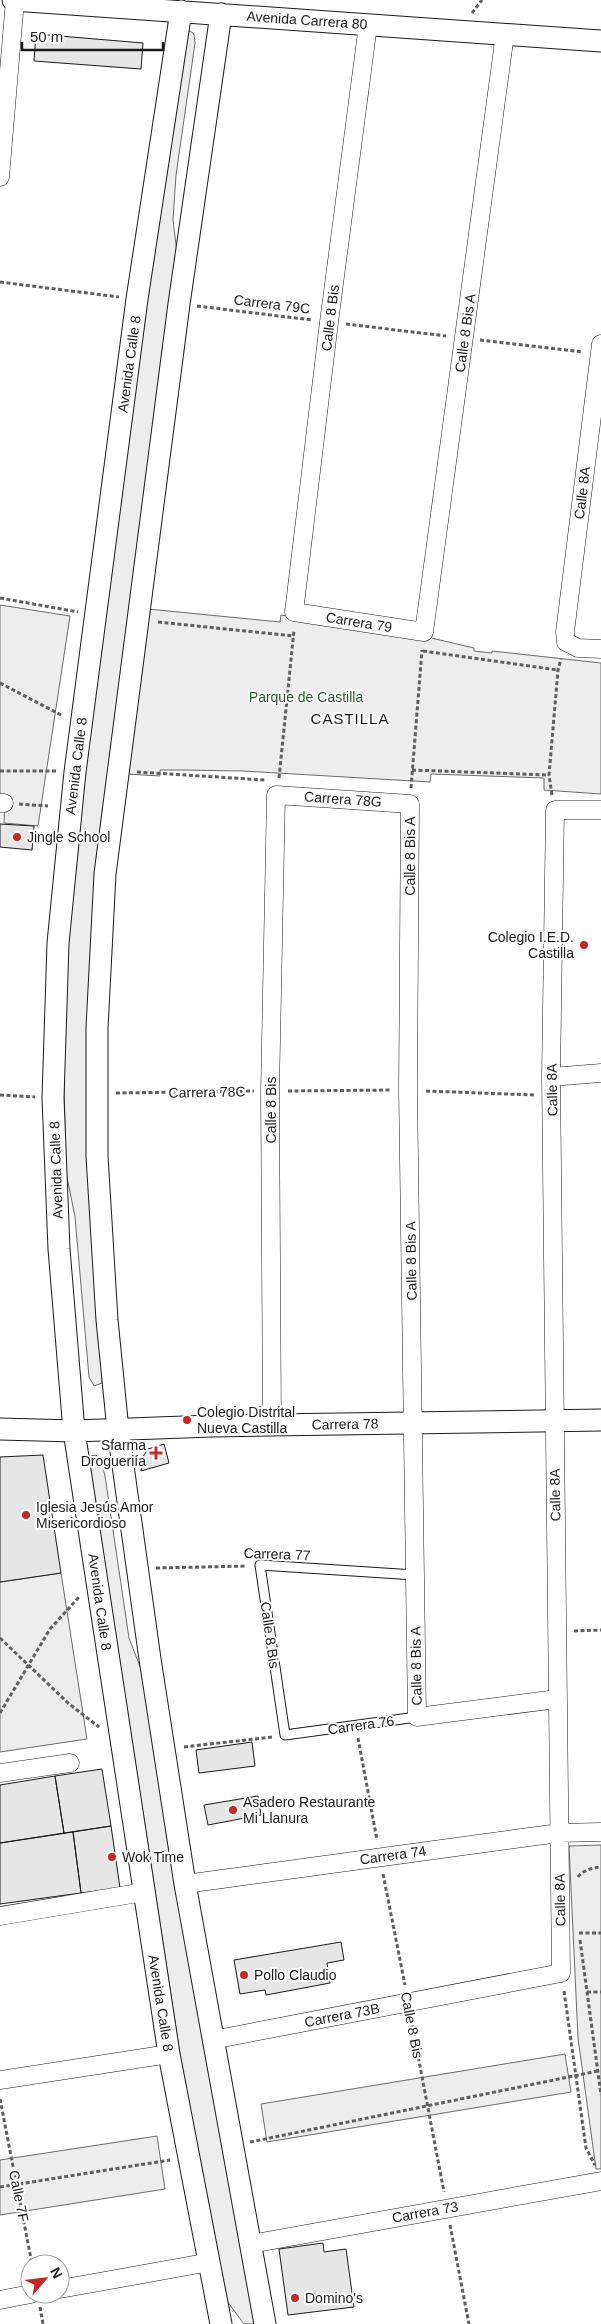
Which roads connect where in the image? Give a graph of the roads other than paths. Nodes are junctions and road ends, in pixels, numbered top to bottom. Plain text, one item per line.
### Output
1 (14, 0) edge
2 (143, 4) edge
3 (182, 6) edge
4 (221, 14) junction
5 (368, 25) junction
6 (505, 34) junction
7 (601, 41) edge
8 (0, 177) edge
9 (600, 349) edge
10 (294, 612) joint
11 (424, 632) joint
12 (601, 649) edge
13 (277, 788) joint
14 (410, 804) joint
15 (601, 810) edge
16 (601, 1072) edge
17 (551, 1077) junction
18 (601, 1420) edge
19 (554, 1421) junction
20 (413, 1423) junction
21 (272, 1425) junction
22 (0, 1429) edge
23 (118, 1430) junction
24 (74, 1431) junction
25 (260, 1565) joint
26 (415, 1575) junction
27 (557, 1700) junction
28 (417, 1718) junction
29 (285, 1735) joint
30 (70, 1763) dead end
31 (0, 1773) edge
32 (601, 1832) edge
33 (559, 1833) junction
34 (185, 1884) junction
35 (144, 1892) junction
36 (0, 1916) edge
37 (561, 1973) joint
38 (212, 2040) junction
39 (169, 2054) junction
40 (0, 2080) edge
41 (599, 2174) edge
42 (250, 2244) junction
43 (210, 2262) junction
44 (70, 2287) edge
45 (20, 2296) edge
46 (0, 2300) edge
47 (221, 2324) edge
48 (265, 2324) edge

1 - 2 street, Avenida Carrera 80
1 - 8 street
2 - 3 street, Avenida Carrera 80
3 - 4 street, Avenida Carrera 80
3 - 24 street, Avenida Calle 8
4 - 5 street, Avenida Carrera 80
4 - 23 street
5 - 6 street, Avenida Carrera 80
5 - 10 street, Calle 8 Bis
6 - 7 street, Avenida Carrera 80
6 - 11 street, Calle 8 Bis A
9 - 12 street, Calle 8A
10 - 11 street, Carrera 79
13 - 14 street, Carrera 78G
13 - 21 street, Calle 8 Bis
14 - 20 street, Calle 8 Bis A
15 - 17 street, Calle 8A
16 - 17 street
17 - 19 street, Calle 8A
18 - 19 street, Carrera 78
19 - 20 street, Carrera 78
19 - 27 street, Calle 8A
20 - 21 street, Carrera 78
20 - 26 street, Calle 8 Bis A
21 - 23 street, Carrera 78
22 - 24 street, Carrera 78
23 - 24 street, Carrera 78
23 - 34 street
24 - 35 street, Avenida Calle 8
25 - 26 lane, Carrera 77
25 - 29 lane, Calle 8 Bis
26 - 28 street, Calle 8 Bis A
27 - 28 street, Carrera 76
27 - 33 street, Calle 8A
28 - 29 lane, Carrera 76
30 - 31 street
32 - 33 street, Carrera 74
33 - 34 street, Carrera 74
33 - 37 street, Calle 8A
34 - 38 street
35 - 36 street
35 - 39 street, Avenida Calle 8
37 - 38 street, Carrera 73B
38 - 42 street
39 - 40 street
39 - 43 street, Avenida Calle 8
41 - 42 street, Carrera 73
42 - 48 street
43 - 44 street
43 - 47 street, Avenida Calle 8
45 - 46 street

